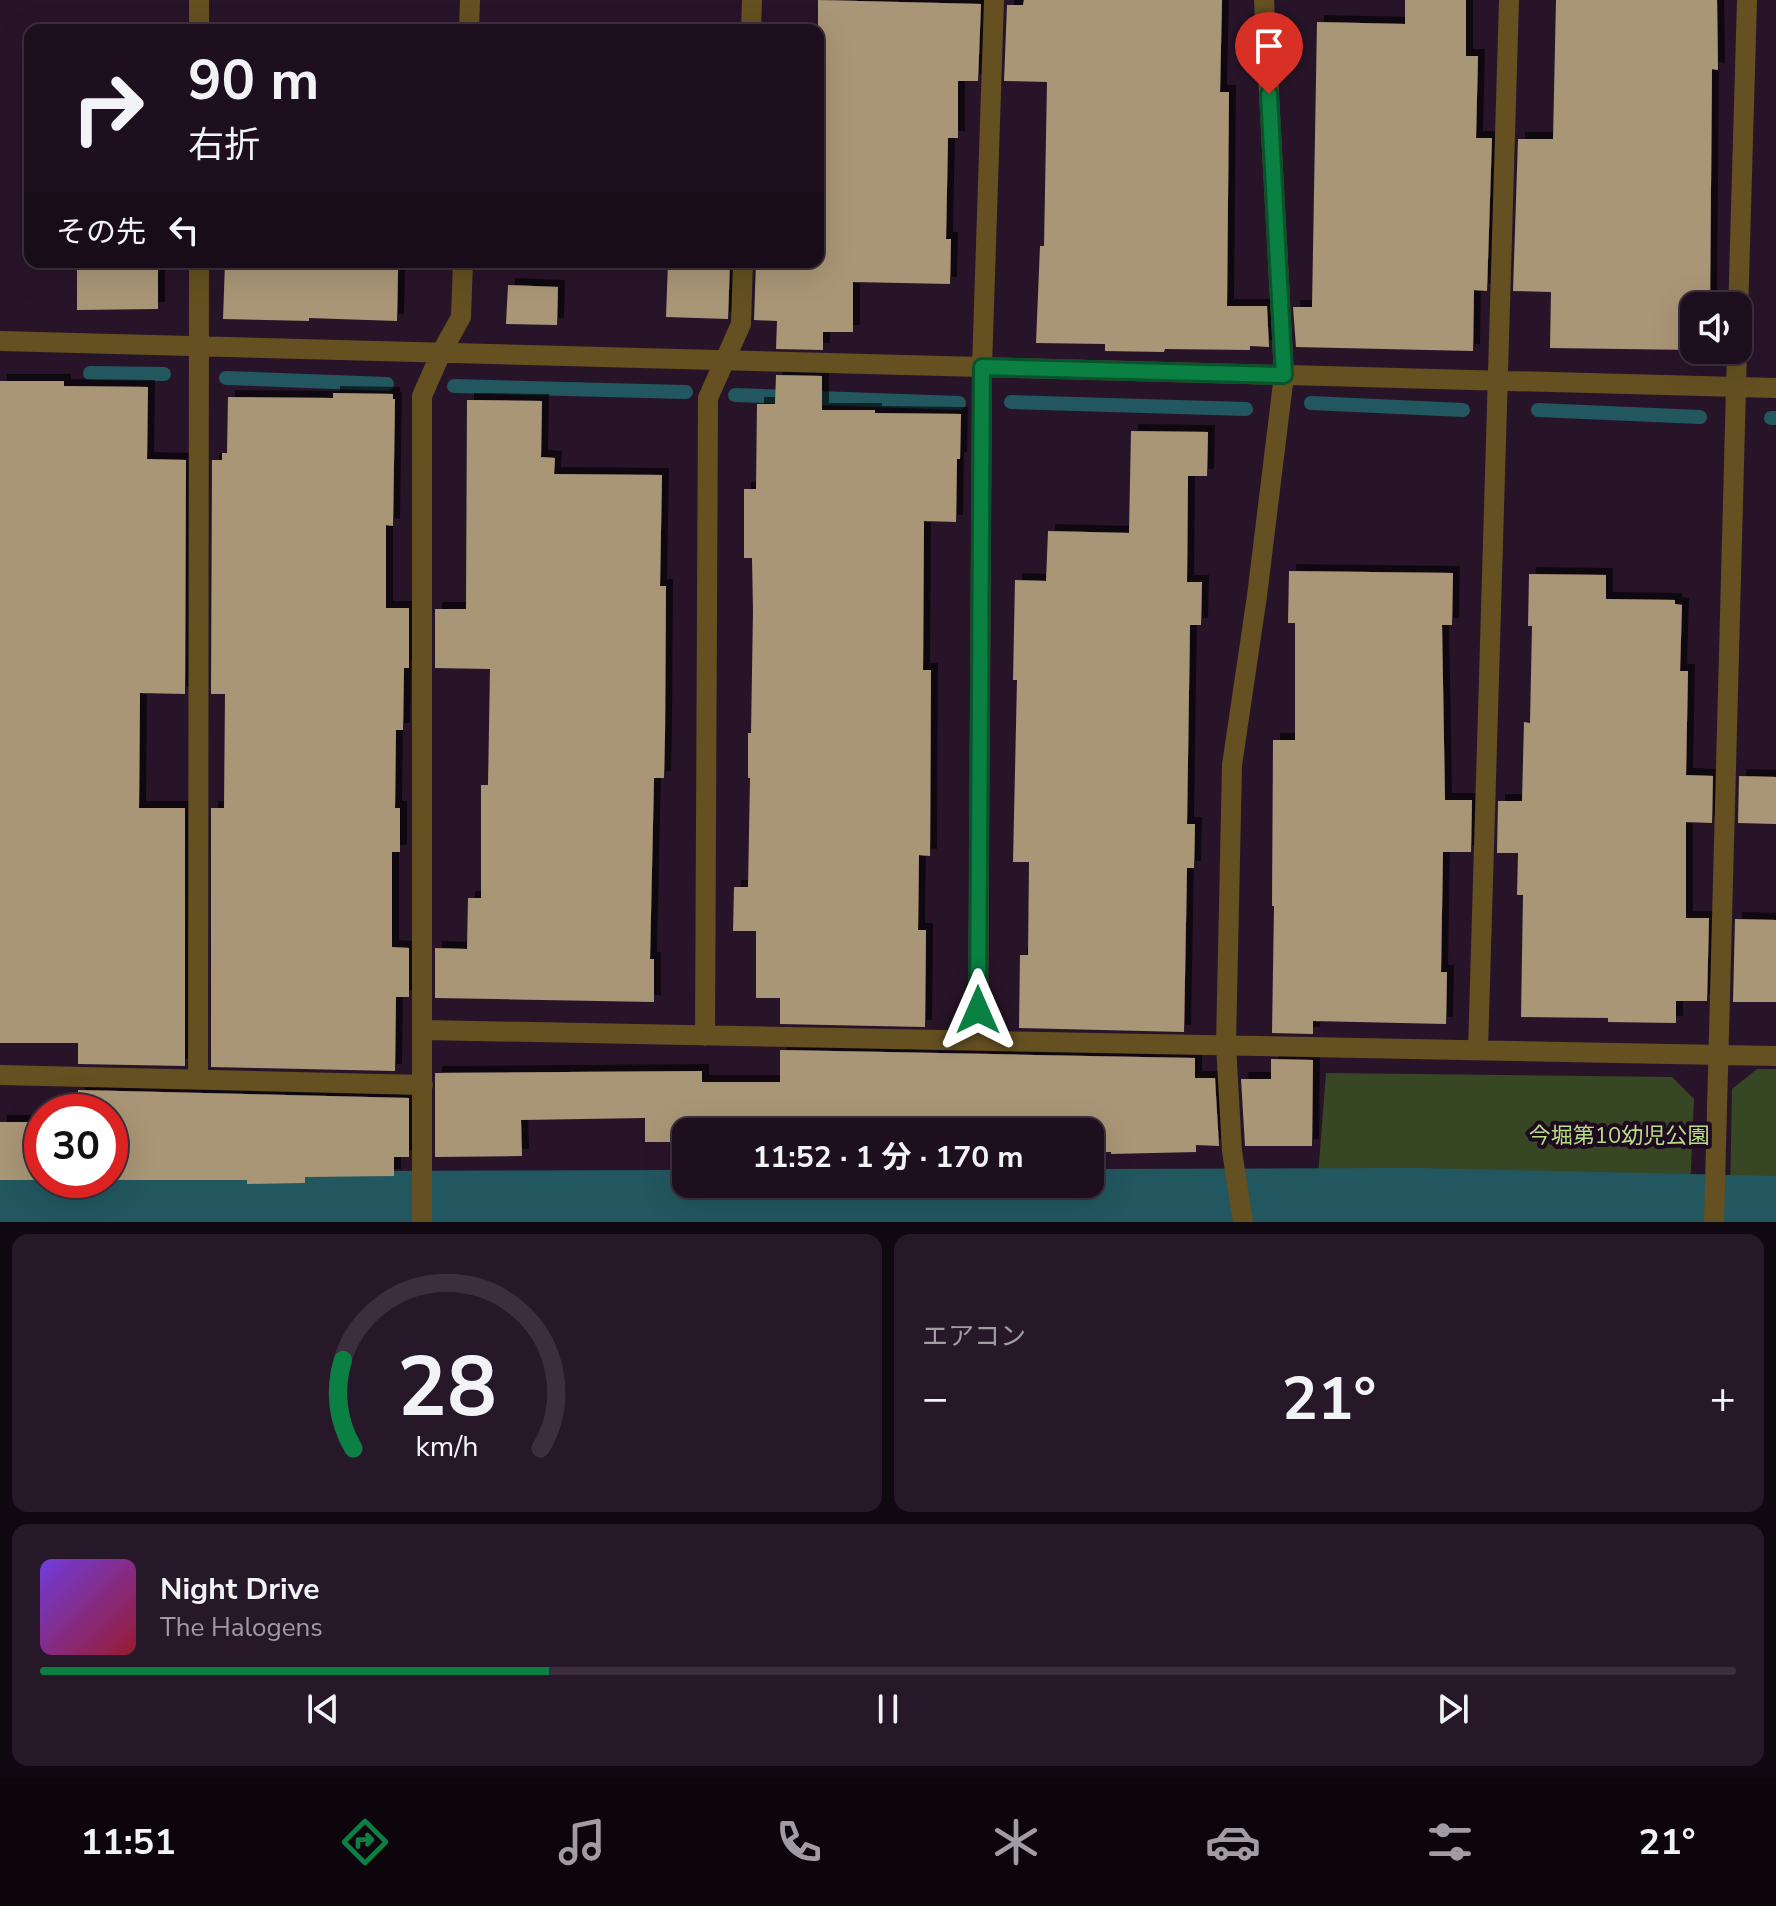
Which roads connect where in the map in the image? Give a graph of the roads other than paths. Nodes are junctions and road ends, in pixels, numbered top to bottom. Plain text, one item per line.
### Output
1 (199, 0) edge
2 (470, 0) edge
3 (752, 0) edge
4 (994, 0) edge
5 (1264, 0) edge
6 (1509, 0) edge
7 (1747, 0) edge
8 (199, 24) edge
9 (469, 24) edge
10 (751, 24) edge
11 (199, 268) edge
12 (463, 268) edge
13 (743, 268) edge
14 (1739, 292) edge
15 (0, 341) edge
16 (199, 346) junction
17 (441, 353) junction
18 (724, 360) junction
19 (1737, 364) edge
20 (982, 367) junction
21 (1284, 375) junction
22 (1498, 381) junction
23 (1736, 387) junction
24 (1776, 388) edge
25 (424, 1030) junction
26 (705, 1036) junction
27 (978, 1041) junction
28 (1226, 1045) junction
29 (1478, 1050) junction
30 (1719, 1055) junction
31 (1776, 1056) edge
32 (0, 1075) edge
33 (198, 1080) junction
34 (423, 1085) junction
35 (422, 1222) edge
36 (1243, 1222) edge
37 (1714, 1222) edge

1 - 8 street
2 - 9 street
3 - 10 street
4 - 20 street
5 - 21 street
6 - 22 street
7 - 14 street
11 - 16 street
12 - 17 street
13 - 18 street
15 - 16 street
16 - 17 street
16 - 33 street
17 - 18 street
17 - 25 street
18 - 20 street
18 - 26 street
19 - 23 street
20 - 21 street
20 - 27 street
21 - 22 street
21 - 28 street
22 - 23 street
22 - 29 street
23 - 24 street
23 - 30 street
25 - 26 street
25 - 34 street
26 - 27 street
27 - 28 street
28 - 29 street
28 - 36 street
29 - 30 street
30 - 31 street
30 - 37 street
32 - 33 street
33 - 34 street
34 - 35 street

